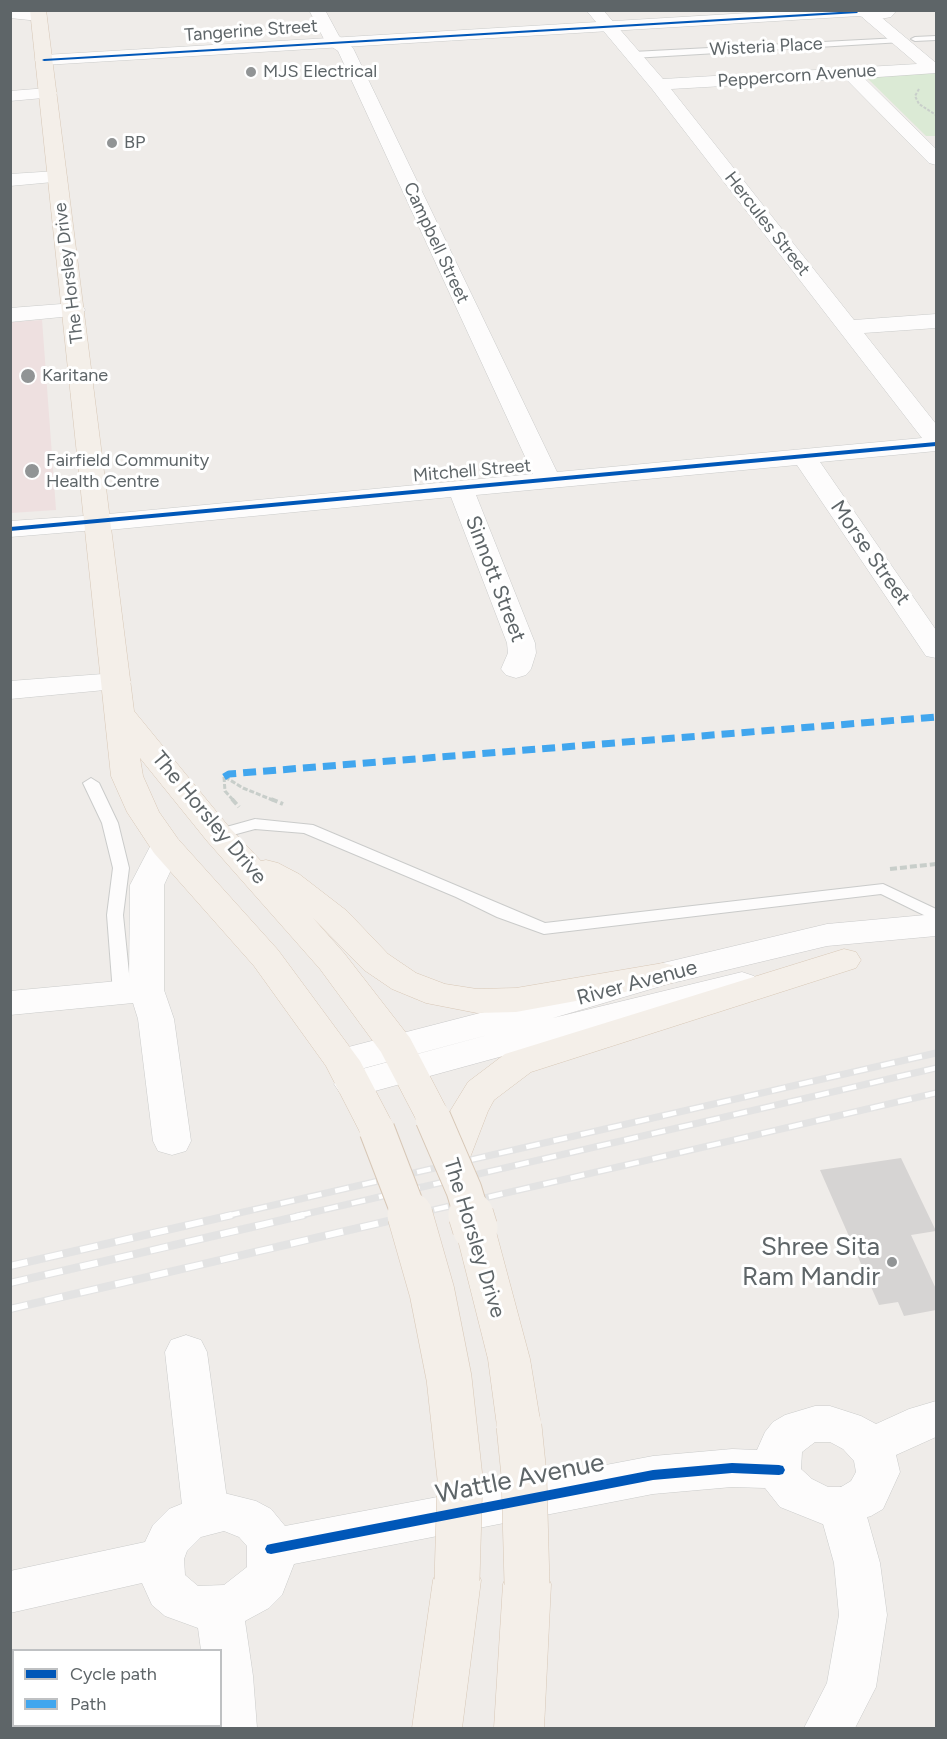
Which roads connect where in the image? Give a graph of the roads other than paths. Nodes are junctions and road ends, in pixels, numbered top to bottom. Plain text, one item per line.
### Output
1 (317, 10) edge
2 (860, 12) edge
3 (888, 12) edge
4 (10, 13) edge
5 (39, 13) edge
6 (601, 18) edge
7 (936, 38) edge
8 (907, 39) junction
9 (336, 42) junction
10 (633, 55) junction
11 (44, 60) junction
12 (935, 64) edge
13 (849, 72) junction
14 (658, 86) junction
15 (48, 93) junction
16 (10, 96) edge
17 (928, 141) edge
18 (936, 159) edge
19 (57, 177) junction
20 (10, 180) edge
21 (74, 310) junction
22 (10, 315) edge
23 (936, 321) edge
24 (848, 327) junction
25 (936, 439) edge
26 (936, 444) edge
27 (804, 457) junction
28 (549, 481) junction
29 (461, 489) junction
30 (98, 523) junction
31 (10, 530) edge
32 (936, 650) edge
33 (516, 669) dead end
34 (116, 682) junction
35 (10, 690) edge
36 (121, 714) junction
37 (91, 783) dead end
38 (228, 845) junction
39 (166, 846) junction
40 (936, 916) edge
41 (936, 927) edge
42 (844, 960) junction
43 (663, 974) junction
44 (134, 992) junction
45 (10, 1003) edge
46 (402, 1058) junction
47 (348, 1072) junction
48 (172, 1140) dead end
49 (452, 1158) junction
50 (186, 1352) dead end
51 (936, 1419) edge
52 (869, 1447) junction
53 (779, 1470) junction
54 (841, 1506) junction
55 (206, 1514) junction
56 (271, 1549) junction
57 (161, 1559) junction
58 (10, 1592) edge
59 (219, 1608) junction
60 (232, 1728) edge
61 (437, 1728) edge
62 (519, 1728) edge
63 (829, 1728) edge

1 - 9 street, Campbell Street
2 - 3 street, Tangerine Street
2 - 6 street, Tangerine Street
2 - 8 street
3 - 8 street
4 - 5 street
5 - 11 main road, The Horsley Drive
6 - 9 street, Tangerine Street
6 - 10 street, Hercules Street
7 - 8 lane, Wisteria Place
8 - 10 lane, Wisteria Place
8 - 12 street
9 - 11 street, Tangerine Street
9 - 28 street, Campbell Street
10 - 14 street, Hercules Street
11 - 15 main road, The Horsley Drive
12 - 13 street, Peppercorn Avenue
13 - 14 street, Peppercorn Avenue
13 - 17 street
14 - 24 street, Hercules Street
15 - 16 street
15 - 19 main road, The Horsley Drive
17 - 18 street
19 - 20 street
19 - 21 main road, The Horsley Drive
21 - 22 street
21 - 30 main road, The Horsley Drive
23 - 24 street
24 - 25 street, Hercules Street
26 - 27 street, Mitchell Street
27 - 28 street, Mitchell Street
27 - 32 street, Morse Street
28 - 29 street, Mitchell Street
29 - 30 street, Mitchell Street
29 - 33 street, Sinnott Street
30 - 31 street, Mitchell Street
30 - 34 main road, The Horsley Drive
34 - 35 street
34 - 36 main road, The Horsley Drive
36 - 38 main road, The Horsley Drive
36 - 39 main road, The Horsley Drive
37 - 44 lane
38 - 40 lane
38 - 43 main road
38 - 46 main road, The Horsley Drive
39 - 44 street
39 - 47 main road, The Horsley Drive
41 - 42 street, River Avenue
41 - 43 street, River Avenue
42 - 46 street, River Avenue
42 - 49 main road
43 - 46 street, River Avenue
44 - 45 street
44 - 48 street
46 - 47 street, River Avenue
46 - 49 main road, The Horsley Drive, bridge
47 - 61 main road, The Horsley Drive, bridge
49 - 62 main road, The Horsley Drive, bridge
50 - 55 street
51 - 52 street
52 - 53 street
52 - 54 street
53 - 54 street
53 - 56 street, Wattle Avenue
54 - 63 street
55 - 56 street
55 - 57 street
56 - 59 street
57 - 58 street
57 - 59 street
59 - 60 street

